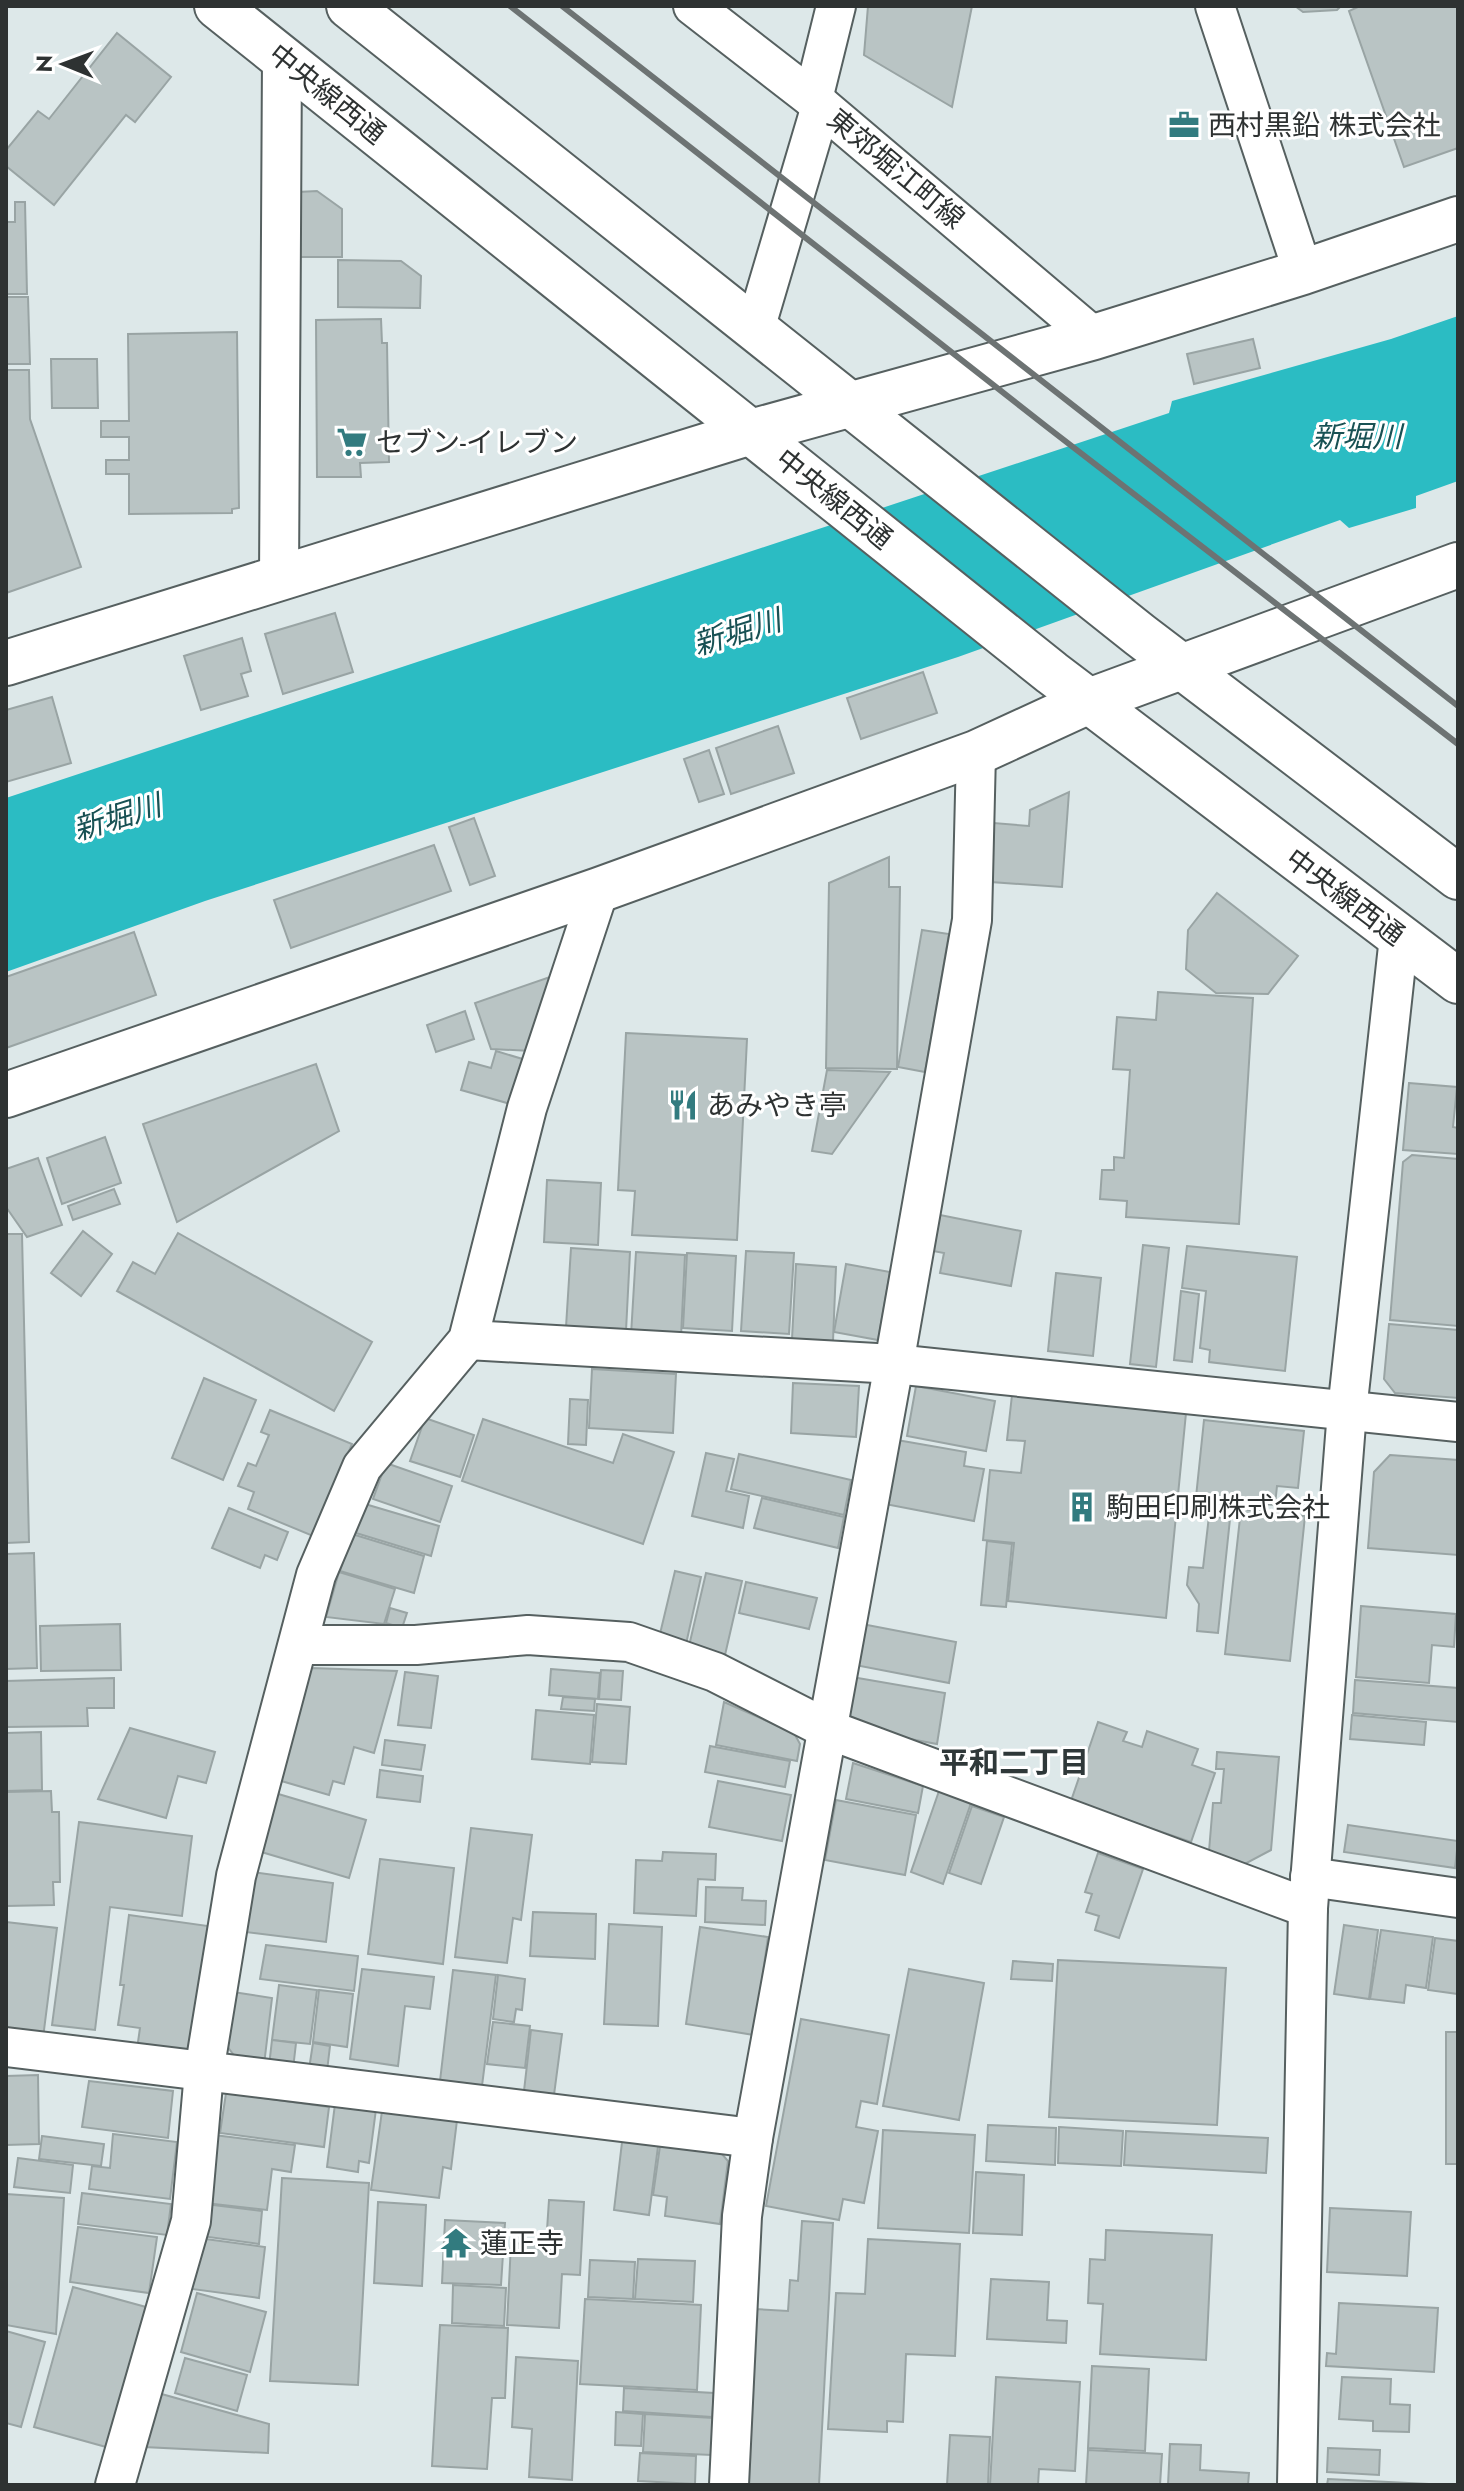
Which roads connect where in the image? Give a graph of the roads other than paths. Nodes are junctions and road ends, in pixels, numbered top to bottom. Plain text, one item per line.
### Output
1 (217, 6) edge
2 (349, 6) edge
3 (693, 6) edge
4 (836, 6) edge
5 (1215, 6) edge
6 (282, 58) junction
7 (817, 102) junction
8 (1458, 219) edge
9 (1303, 272) junction
10 (755, 329) junction
11 (1094, 337) junction
12 (851, 405) junction
13 (751, 432) junction
14 (279, 579) junction
15 (1447, 580) edge
16 (6, 663) edge
17 (1181, 667) junction
18 (1089, 701) junction
19 (976, 753) junction
20 (1458, 877) edge
21 (599, 890) junction
22 (1399, 937) junction
23 (1458, 981) edge
24 (6, 1095) edge
25 (468, 1340) junction
26 (894, 1364) junction
27 (1347, 1411) junction
28 (1458, 1422) edge
29 (299, 1645) junction
30 (827, 1729) junction
31 (1309, 1892) junction
32 (1458, 1898) edge
33 (6, 2047) edge
34 (204, 2072) junction
35 (753, 2138) junction
36 (115, 2485) edge
37 (729, 2485) edge
38 (1297, 2485) edge

1 - 6 street, 中央線西通
2 - 10 street
3 - 7 street, 東郊堀江町線
4 - 7 street
5 - 9 street
6 - 13 street, 中央線西通
6 - 14 street
7 - 10 street
7 - 11 street, 東郊堀江町線
8 - 9 street
9 - 11 street
10 - 12 street
11 - 12 street
12 - 13 street
12 - 17 street
13 - 14 street
13 - 18 street, 中央線西通
14 - 16 street
15 - 17 street
17 - 18 street
17 - 20 street
18 - 19 street
18 - 22 street, 中央線西通
19 - 21 street
19 - 26 street
21 - 24 street
21 - 25 street
22 - 23 street, 中央線西通
22 - 27 street
25 - 26 street
25 - 29 street
26 - 27 street
26 - 30 street
27 - 28 street
27 - 31 street
29 - 30 street
29 - 34 street
30 - 31 street
30 - 35 street
31 - 32 street
31 - 38 street
33 - 34 street
34 - 35 street
34 - 36 street
35 - 37 street

